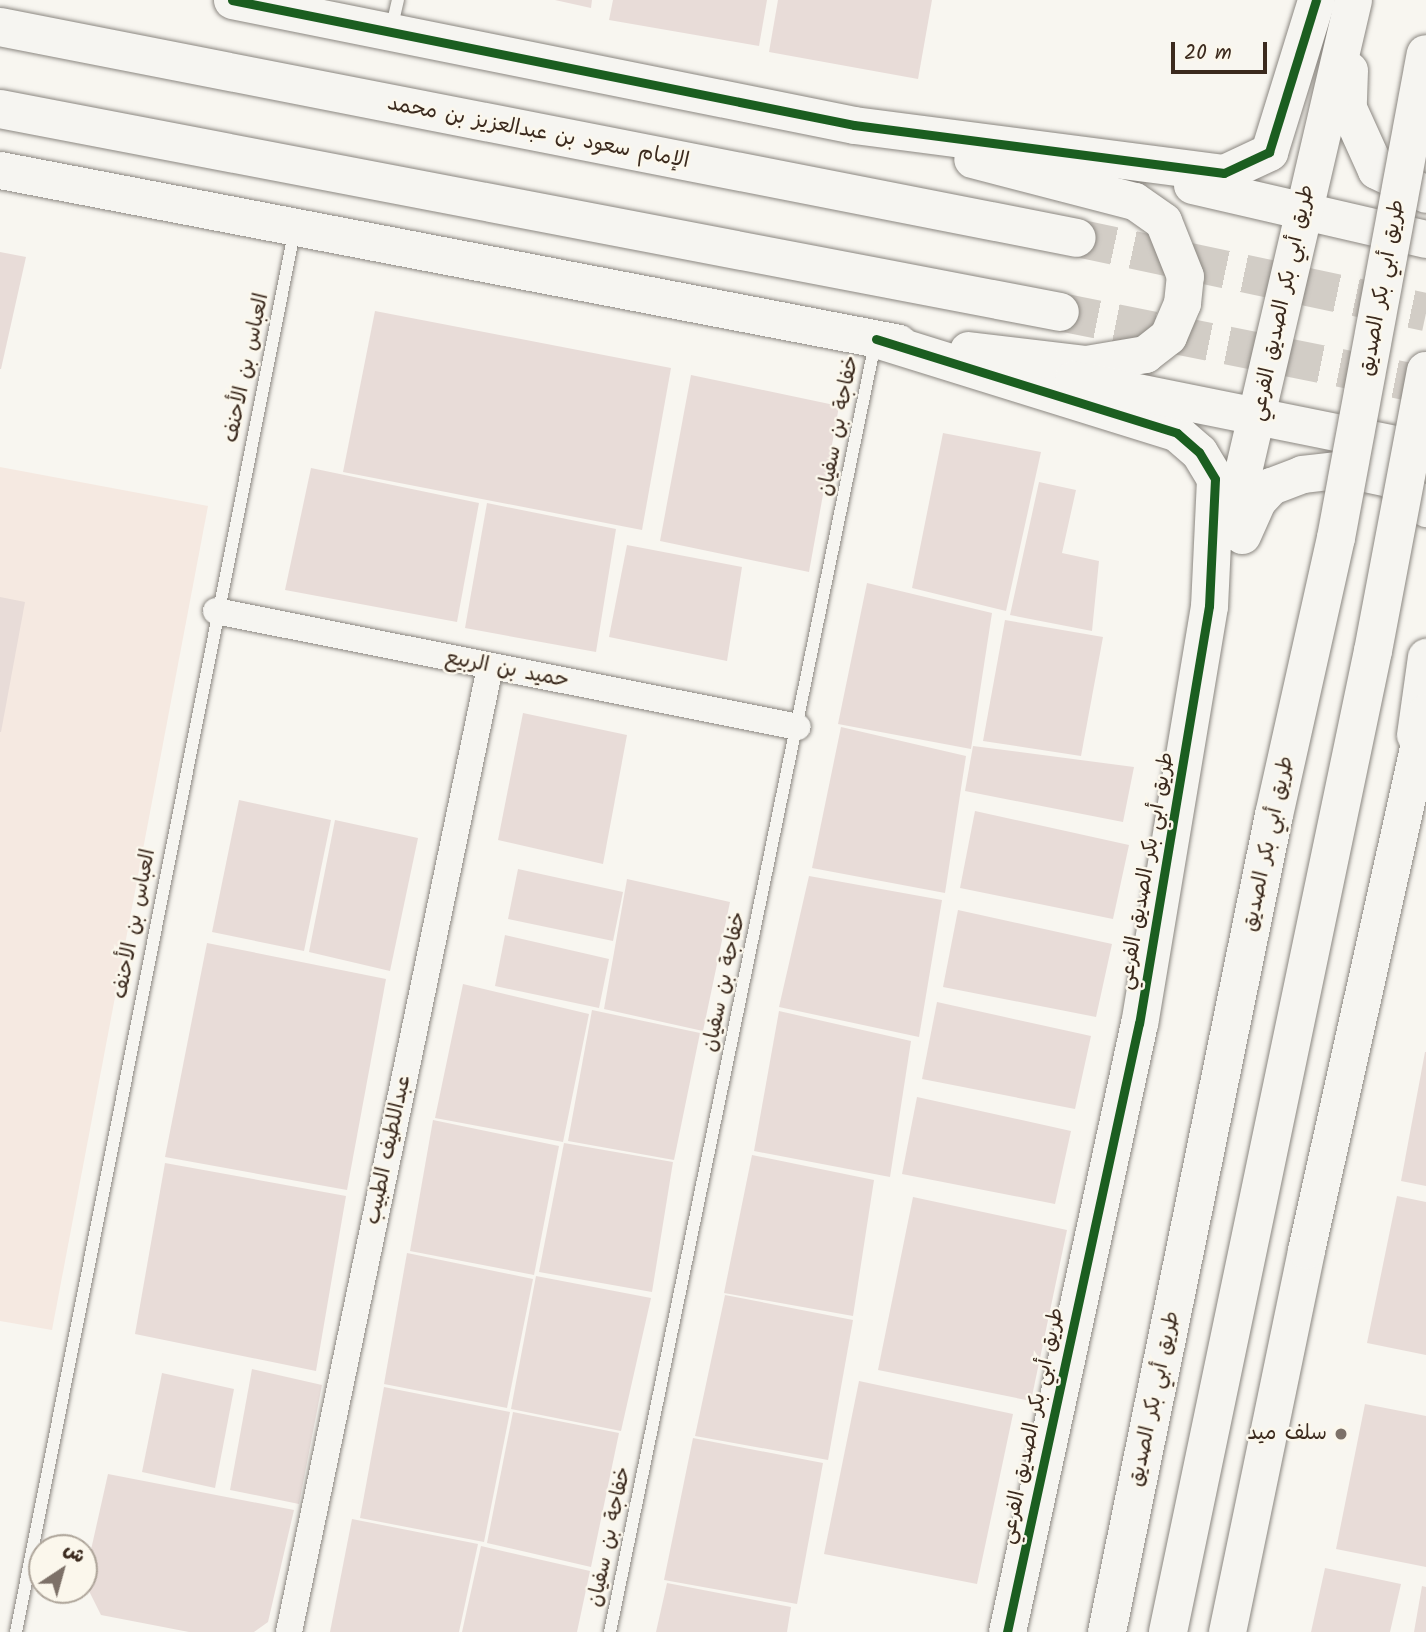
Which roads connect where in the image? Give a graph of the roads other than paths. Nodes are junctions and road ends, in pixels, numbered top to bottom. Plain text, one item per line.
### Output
1 (232, 0) edge
2 (1316, 0) edge
3 (1353, 0) edge
4 (1359, 0) edge
5 (394, 16) edge
6 (0, 27) edge
7 (1426, 54) edge
8 (0, 109) edge
9 (853, 125) junction
10 (0, 170) edge
11 (1426, 194) edge
12 (1303, 208) junction
13 (296, 225) junction
14 (1077, 238) tunnel mouth
15 (1426, 239) edge
16 (1060, 312) tunnel mouth
17 (876, 339) junction
18 (1426, 371) edge
19 (1259, 416) junction
20 (1426, 450) edge
21 (1426, 508) edge
22 (1209, 606) junction
23 (216, 611) junction
24 (1426, 657) edge
25 (490, 667) junction
26 (1426, 712) edge
27 (798, 727) junction
28 (1415, 822) edge
29 (16, 1632) edge
30 (289, 1632) edge
31 (610, 1632) edge
32 (1007, 1632) edge
33 (1107, 1632) edge
34 (1168, 1632) edge
35 (1227, 1632) edge

1 - 5 street
2 - 9 street
3 - 12 street, طريق أبي بكر الصديق الفرعي
4 - 11 street
5 - 9 street
6 - 14 main road, الإمام سعود بن عبدالعزيز بن محمد
7 - 33 main road, طريق أبي بكر الصديق, bridge
8 - 16 main road
9 - 12 street
9 - 17 street
10 - 13 street
12 - 15 street
12 - 19 street, طريق أبي بكر الصديق الفرعي
13 - 17 street
13 - 23 lane, العباس بن الأحنف
17 - 19 street
17 - 22 street, طريق أبي بكر الصديق الفرعي
17 - 27 lane, خفاجة بن سفيان
18 - 34 main road, bridge
19 - 20 street
19 - 22 street, طريق أبي بكر الصديق الفرعي
21 - 22 street
22 - 32 street, طريق أبي بكر الصديق الفرعي
23 - 25 street, حميد بن الربيع
23 - 29 lane, العباس بن الأحنف
24 - 28 street
25 - 27 street, حميد بن الربيع
25 - 30 street, عبداللطيف الطبيب
26 - 28 street
27 - 31 lane, خفاجة بن سفيان
28 - 35 street

